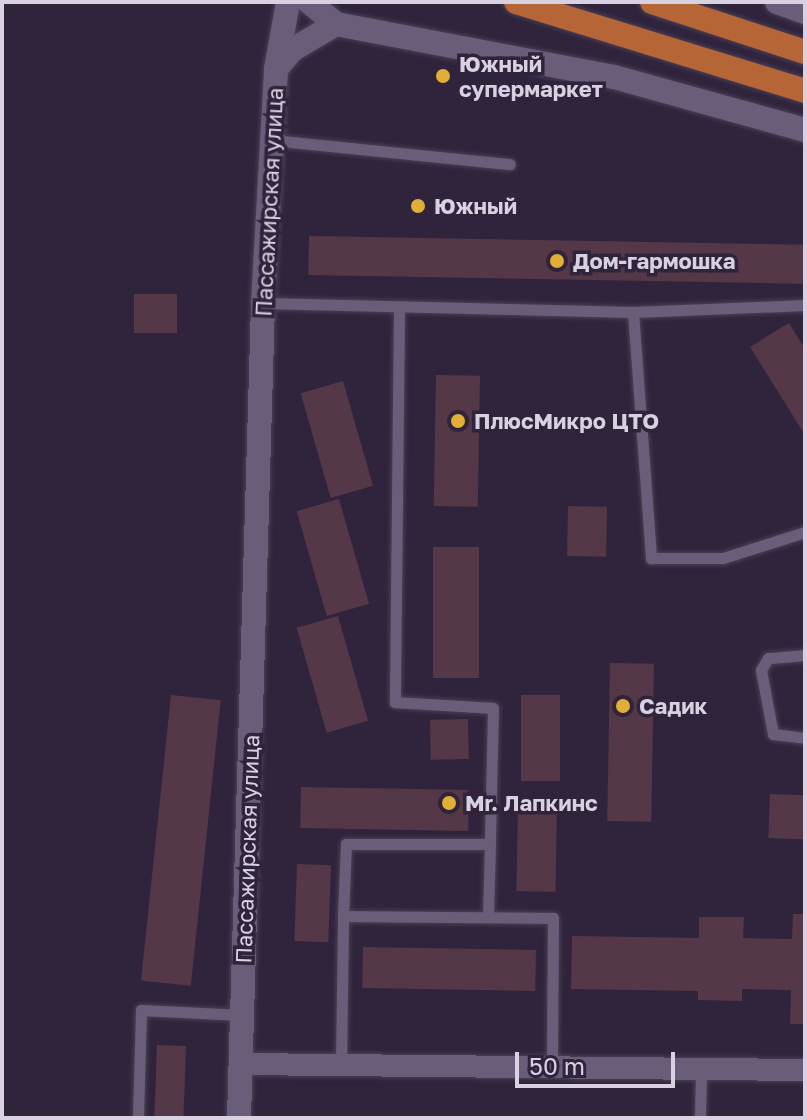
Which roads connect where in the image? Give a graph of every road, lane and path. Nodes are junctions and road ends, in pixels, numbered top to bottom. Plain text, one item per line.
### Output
1 (288, 2) edge
2 (309, 2) edge
3 (516, 2) edge
4 (652, 2) edge
5 (777, 2) edge
6 (805, 12) edge
7 (336, 24) junction
8 (805, 52) edge
9 (276, 69) junction
10 (805, 91) edge
11 (805, 130) edge
12 (271, 140) junction
13 (510, 164) dead end
14 (263, 303) junction
15 (805, 305) edge
16 (399, 309) junction
17 (633, 312) junction
18 (805, 532) edge
19 (805, 655) edge
20 (805, 738) edge
21 (490, 844) junction
22 (343, 916) junction
23 (488, 916) junction
24 (242, 1015) junction
25 (240, 1064) junction
26 (341, 1065) junction
27 (552, 1067) junction
28 (701, 1069) junction
29 (805, 1070) edge
30 (138, 1118) edge
31 (239, 1118) edge
32 (700, 1118) edge

1 - 9 street, Пассажирская улица
2 - 7 street
3 - 10 main road
4 - 8 main road
5 - 6 street
7 - 9 street
7 - 11 street
9 - 12 street, Пассажирская улица
12 - 13 lane
12 - 14 street, Пассажирская улица
14 - 16 lane
14 - 24 street, Пассажирская улица
15 - 17 lane
16 - 17 lane
16 - 21 lane
17 - 18 lane
19 - 20 lane
21 - 22 lane
21 - 23 lane
22 - 23 lane
22 - 26 lane
23 - 27 lane
24 - 25 street, Пассажирская улица
24 - 30 lane
25 - 26 street
25 - 31 street, Пассажирская улица
26 - 27 street
27 - 28 street
28 - 29 street
28 - 32 lane

